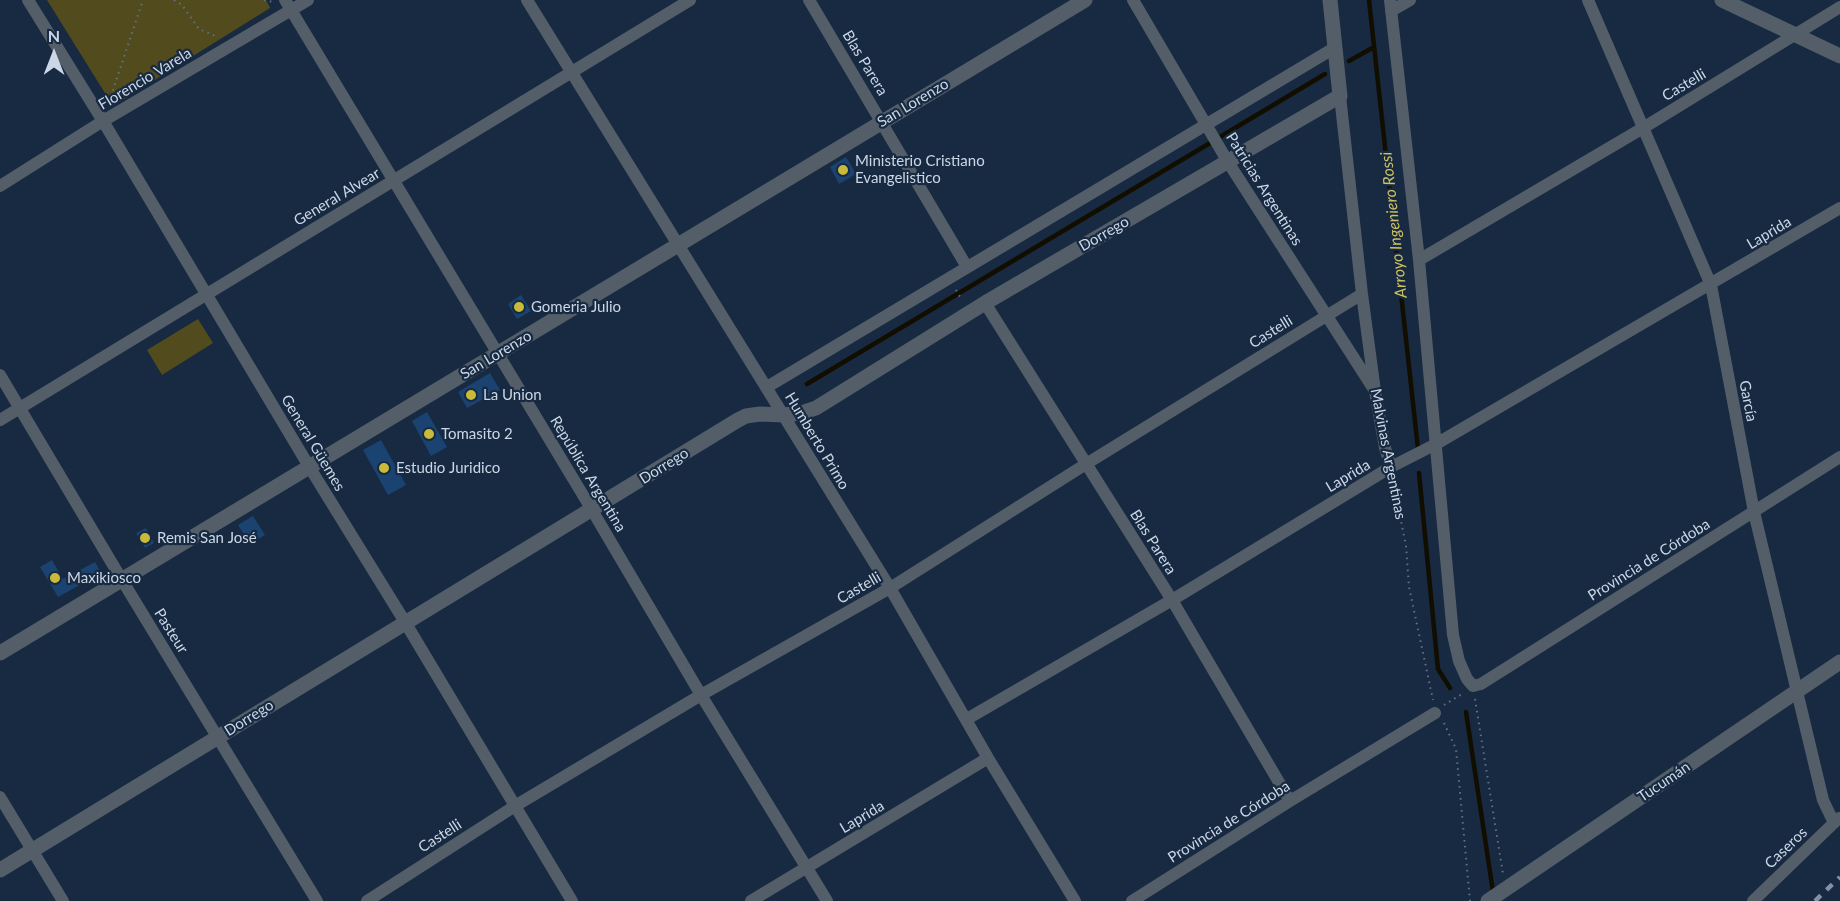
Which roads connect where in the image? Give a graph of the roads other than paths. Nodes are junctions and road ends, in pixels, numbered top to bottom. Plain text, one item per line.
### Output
1 (28, 0) edge
2 (308, 0) edge
3 (527, 0) edge
4 (690, 0) edge
5 (809, 0) edge
6 (1085, 0) edge
7 (1133, 0) edge
8 (1330, 0) edge
9 (1410, 0) edge
10 (1588, 0) edge
11 (1722, 0) edge
12 (288, 5) edge
13 (1391, 6) edge
14 (1840, 7) edge
15 (1796, 35) junction
16 (1336, 47) junction
17 (1840, 56) edge
18 (570, 73) junction
19 (1340, 96) junction
20 (103, 121) junction
21 (882, 121) junction
22 (1206, 124) junction
23 (1643, 128) junction
24 (1228, 162) junction
25 (393, 180) junction
26 (0, 186) edge
27 (1840, 208) edge
28 (677, 245) junction
29 (1419, 260) junction
30 (967, 267) junction
31 (1711, 285) junction
32 (205, 294) junction
33 (1362, 294) junction
34 (985, 303) junction
35 (1326, 316) junction
36 (498, 354) junction
37 (0, 375) edge
38 (767, 387) junction
39 (1375, 391) junction
40 (20, 408) junction
41 (784, 415) junction
42 (0, 420) edge
43 (1436, 444) junction
44 (1840, 457) edge
45 (1086, 464) junction
46 (1395, 465) junction
47 (310, 468) junction
48 (592, 510) junction
49 (1754, 512) junction
50 (122, 580) junction
51 (890, 588) junction
52 (1172, 600) junction
53 (405, 622) junction
54 (0, 653) edge
55 (1840, 662) edge
56 (1796, 692) junction
57 (701, 695) junction
58 (1440, 709) road end
59 (967, 719) junction
60 (218, 736) junction
61 (988, 758) junction
62 (0, 797) edge
63 (1290, 801) junction
64 (515, 806) junction
65 (1837, 820) edge
66 (32, 850) junction
67 (807, 867) junction
68 (0, 870) edge
69 (1500, 896) edge
70 (63, 901) edge
71 (317, 901) edge
72 (367, 901) edge
73 (572, 901) edge
74 (751, 901) edge
75 (827, 901) edge
76 (1075, 901) edge
77 (1132, 901) edge
78 (1753, 901) edge

1 - 20 street, General Güemes
2 - 12 street, Florencio Varela
3 - 18 street, Humberto Primo
4 - 18 street, General Alvear
5 - 21 street, Blas Parera
6 - 21 street, San Lorenzo
7 - 22 street, Patricias Argentinas
8 - 16 street, Malvinas Argentinas
9 - 13 street
10 - 23 street, García
11 - 15 street
12 - 20 street, Florencio Varela
12 - 25 street, República Argentina
13 - 29 street
14 - 15 street, Castelli
15 - 17 street
15 - 23 street, Castelli
16 - 19 street, Malvinas Argentinas
16 - 22 street
18 - 25 street, General Alvear
18 - 28 street, Humberto Primo
19 - 24 street, Dorrego
19 - 33 street, Malvinas Argentinas
20 - 26 street, Florencio Varela
20 - 32 street, General Güemes
21 - 28 street, San Lorenzo
21 - 30 street, Blas Parera
22 - 24 street, Patricias Argentinas
22 - 30 street
23 - 29 street, Castelli
23 - 31 street, García
24 - 34 street, Dorrego
24 - 35 street, Patricias Argentinas
25 - 32 street, General Alvear
25 - 36 street, República Argentina
27 - 31 street, Laprida
28 - 36 street, San Lorenzo
28 - 38 street, Humberto Primo
29 - 43 street
30 - 38 street
31 - 43 street, Laprida
31 - 49 street, García
32 - 40 street, General Alvear
32 - 47 street, General Güemes
33 - 35 street, Castelli
33 - 39 street, Malvinas Argentinas
34 - 41 street, Dorrego
34 - 45 street, Blas Parera
35 - 39 street, Patricias Argentinas
35 - 45 street, Castelli
36 - 47 street, San Lorenzo
36 - 48 street, República Argentina
37 - 40 street, Pasteur
38 - 41 street, Humberto Primo
39 - 46 street, Malvinas Argentinas
40 - 42 street, General Alvear
40 - 50 street, Pasteur
41 - 48 street, Dorrego
41 - 51 street, Humberto Primo
43 - 46 street, Laprida
43 - 49 street, Provincia de Córdoba
44 - 49 street, Provincia de Córdoba
45 - 51 street, Castelli
45 - 52 street, Blas Parera
46 - 52 street, Laprida
47 - 50 street, San Lorenzo
47 - 53 street, General Güemes
48 - 53 street, Dorrego
48 - 57 street, República Argentina
49 - 56 street, García
50 - 54 street, San Lorenzo
50 - 60 street, Pasteur
51 - 57 street, Castelli
51 - 59 street, Humberto Primo
52 - 59 street, Laprida
52 - 63 street, Blas Parera
53 - 60 street, Dorrego
53 - 64 street, General Güemes
55 - 56 street, Tucumán
56 - 65 street, García
56 - 69 street, Tucumán
57 - 64 street, Castelli
57 - 67 street, República Argentina
58 - 63 street, Provincia de Córdoba
59 - 61 street, Humberto Primo
60 - 66 street, Dorrego
60 - 71 street, Pasteur
61 - 67 street, Laprida
61 - 76 street, Humberto Primo
62 - 66 street
63 - 77 street, Provincia de Córdoba
64 - 72 street, Castelli
64 - 73 street, General Güemes
65 - 78 street, Caseros
66 - 68 street, Dorrego
66 - 70 street
67 - 74 street, Laprida
67 - 75 street, República Argentina

